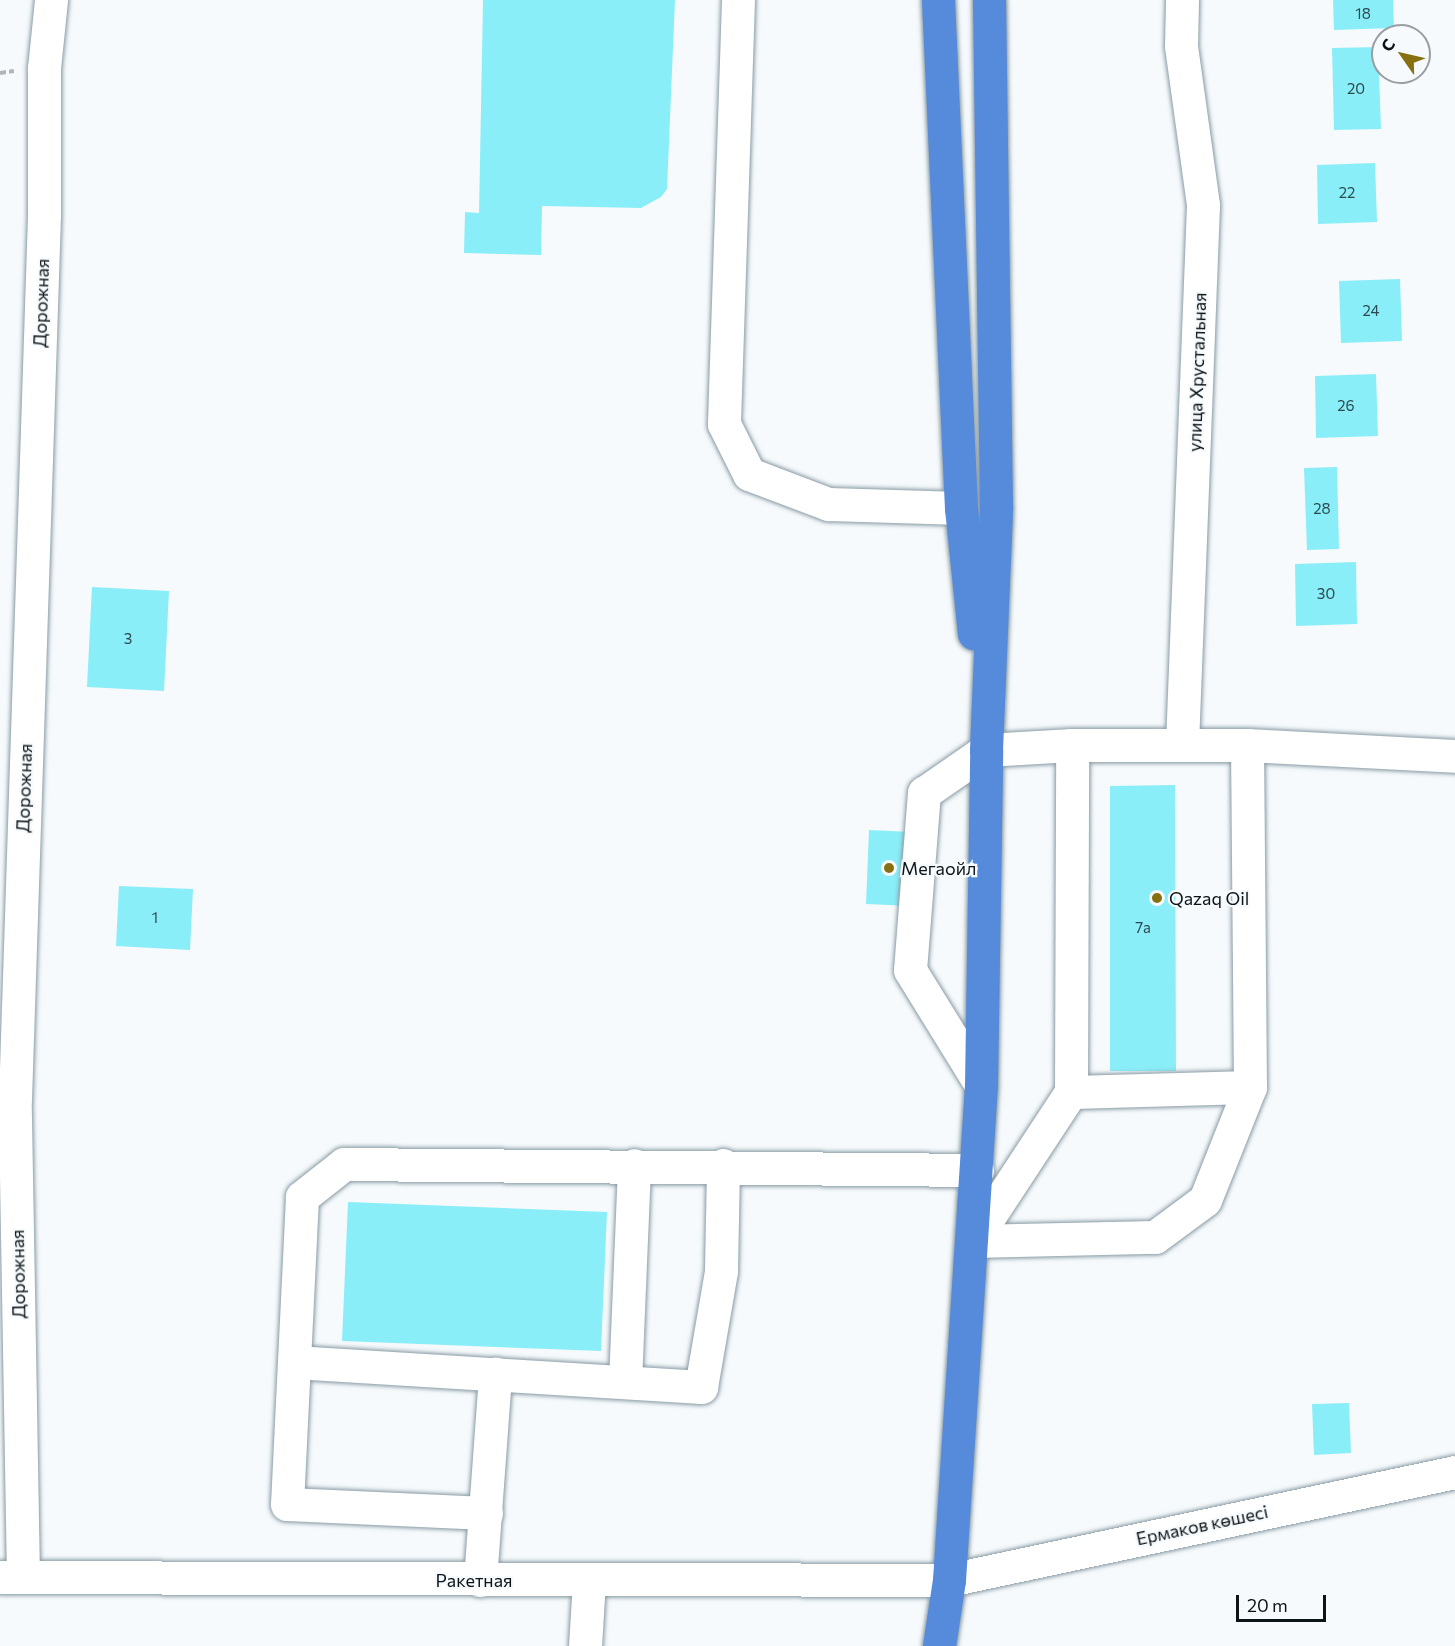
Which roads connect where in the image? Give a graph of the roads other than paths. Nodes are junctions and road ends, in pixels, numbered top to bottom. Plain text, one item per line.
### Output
1 (51, 0) edge
2 (738, 0) edge
3 (938, 0) edge
4 (989, 0) edge
5 (1182, 0) edge
6 (961, 508) junction
7 (1072, 745) junction
8 (1182, 745) junction
9 (1246, 745) junction
10 (986, 750) junction
11 (1455, 756) edge
12 (981, 1085) junction
13 (1250, 1087) junction
14 (1071, 1092) junction
15 (634, 1165) junction
16 (723, 1166) junction
17 (977, 1170) junction
18 (973, 1241) junction
19 (294, 1362) junction
20 (495, 1374) junction
21 (625, 1382) junction
22 (1455, 1472) edge
23 (486, 1513) junction
24 (11, 1577) edge
25 (480, 1580) junction
26 (949, 1580) junction
27 (589, 1581) junction
28 (585, 1646) edge
29 (939, 1646) edge

1 - 24 street, Дорожная
2 - 6 street
3 - 6 highway
4 - 10 highway
5 - 8 street, улица Хрустальная
6 - 10 highway
7 - 8 street
7 - 10 street
7 - 14 street
8 - 9 street
9 - 11 street
9 - 13 street
10 - 12 highway
10 - 12 street
12 - 17 highway
13 - 14 street
13 - 18 street
14 - 18 street
15 - 16 street
15 - 19 street
15 - 21 street
16 - 17 street
16 - 21 street
17 - 18 highway
18 - 26 highway
19 - 20 street
19 - 23 street
20 - 21 street
20 - 23 street
22 - 26 street, Ермаков көшесі
23 - 25 street
24 - 25 street, Ракетная
25 - 27 street, Ракетная
26 - 27 street, Ракетная
26 - 29 highway
27 - 28 street

